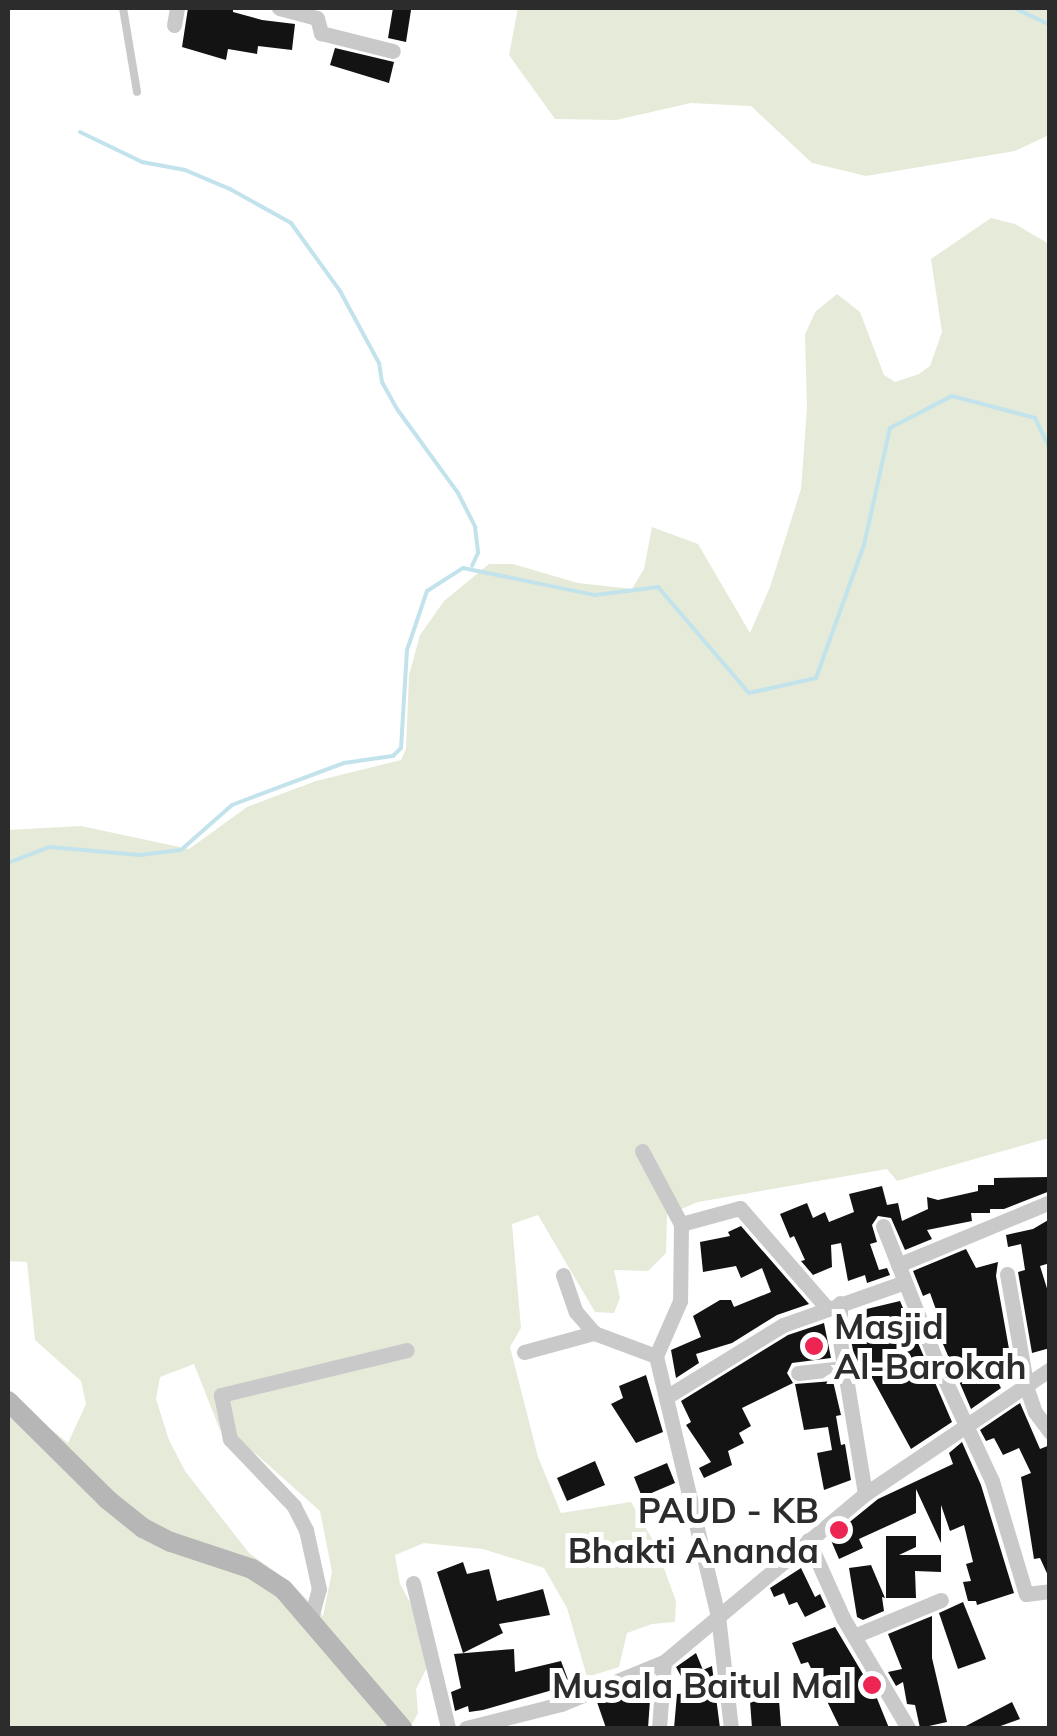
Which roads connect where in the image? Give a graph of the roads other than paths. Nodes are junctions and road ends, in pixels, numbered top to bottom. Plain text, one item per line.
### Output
1 (122, 8) edge
2 (178, 8) edge
3 (279, 8) edge
4 (174, 25) dead end
5 (393, 52) dead end
6 (137, 92) dead end
7 (642, 1151) dead end
8 (1050, 1202) edge
9 (681, 1224) junction
10 (883, 1226) dead end
11 (898, 1265) junction
12 (1008, 1274) dead end
13 (562, 1275) dead end
14 (905, 1282) junction
15 (833, 1305) junction
16 (594, 1333) junction
17 (407, 1350) dead end
18 (524, 1352) dead end
19 (656, 1356) junction
20 (844, 1368) junction
21 (1050, 1369) edge
22 (798, 1372) dead end
23 (1028, 1382) junction
24 (668, 1396) junction
25 (8, 1401) edge
26 (967, 1426) junction
27 (1050, 1432) edge
28 (865, 1494) junction
29 (808, 1540) junction
30 (413, 1583) dead end
31 (1050, 1591) edge
32 (941, 1600) dead end
33 (718, 1616) junction
34 (310, 1618) junction
35 (854, 1636) junction
36 (664, 1662) junction
37 (402, 1728) edge
38 (448, 1728) edge
39 (466, 1728) edge
40 (660, 1728) edge
41 (731, 1728) edge
42 (908, 1728) edge

1 - 6 lane
2 - 4 street
3 - 5 street
7 - 9 street
8 - 11 street
9 - 15 street
9 - 19 street
10 - 11 street
11 - 14 street
12 - 23 street
13 - 16 street
14 - 15 street
14 - 26 street
15 - 20 street
15 - 24 street
16 - 18 street
16 - 19 street
17 - 34 street
19 - 24 street
20 - 22 street
20 - 28 street
21 - 23 street
23 - 26 street
23 - 27 street
24 - 33 street
25 - 34 main road
26 - 28 street
26 - 31 street
28 - 29 street
29 - 33 street
29 - 35 street
30 - 38 street
32 - 35 street
33 - 36 street
33 - 41 street
34 - 37 main road
35 - 42 street
36 - 39 street
36 - 40 street

